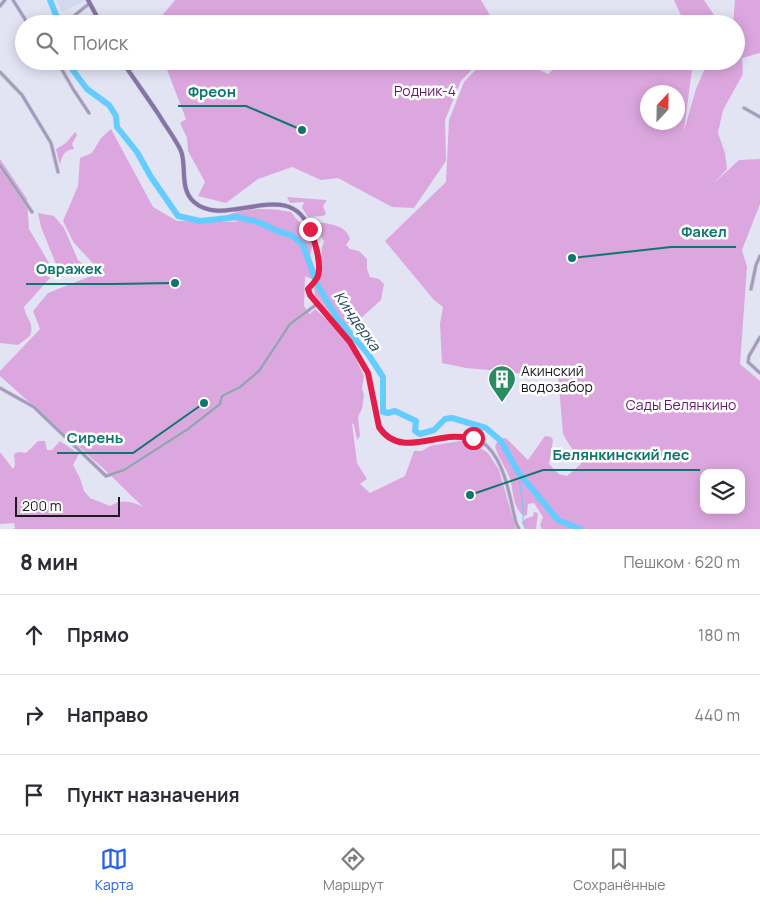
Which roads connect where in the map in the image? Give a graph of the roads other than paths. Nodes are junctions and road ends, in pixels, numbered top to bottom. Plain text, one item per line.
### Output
1 (5, 0) edge
2 (13, 0) edge
3 (89, 2) edge
4 (0, 6) edge
5 (22, 15) edge
6 (75, 15) dead end
7 (96, 15) edge
8 (62, 70) edge
9 (128, 70) edge
10 (0, 72) edge
11 (744, 108) dead end
12 (89, 113) dead end
13 (760, 117) edge
14 (0, 165) edge
15 (58, 172) dead end
16 (32, 212) dead end
17 (760, 256) edge
18 (318, 278) joint
19 (751, 289) dead end
20 (317, 304) junction
21 (760, 337) edge
22 (760, 373) edge
23 (0, 388) edge
24 (519, 529) edge

1 - 4 street
2 - 5 street
3 - 6 street
3 - 7 street
8 - 12 street
9 - 18 street
10 - 15 street
11 - 13 street
14 - 16 street
17 - 19 street
18 - 20 street
20 - 23 street
20 - 24 street
21 - 22 street

